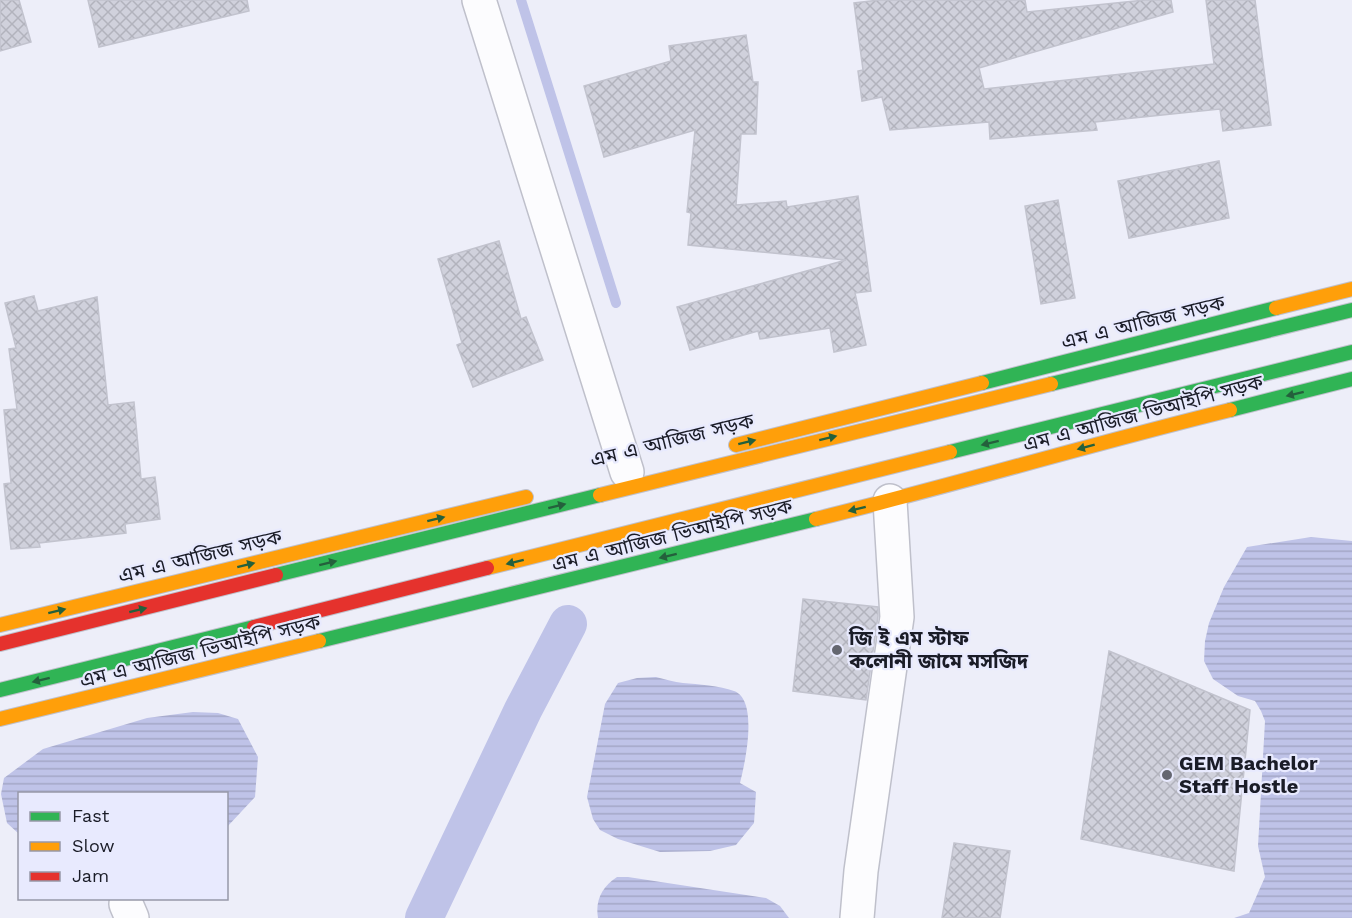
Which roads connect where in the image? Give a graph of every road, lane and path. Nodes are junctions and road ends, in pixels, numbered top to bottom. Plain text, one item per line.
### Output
1 (479, 0) edge
2 (1352, 289) edge
3 (1352, 310) edge
4 (1352, 352) edge
5 (1352, 380) edge
6 (718, 449) dead end
7 (626, 472) dead end
8 (534, 495) dead end
9 (890, 501) junction
10 (0, 625) edge
11 (0, 644) edge
12 (0, 690) edge
13 (0, 720) edge
14 (857, 918) edge

1 - 7 street
6 -> 2 main road, এম এ আজিজ সড়ক
11 -> 3 main road
4 -> 12 main road
5 -> 9 main road, এম এ আজিজ ভিআইপি সড়ক
10 -> 8 main road, এম এ আজিজ সড়ক
9 -> 13 main road, এম এ আজিজ ভিআইপি সড়ক
9 - 14 street

